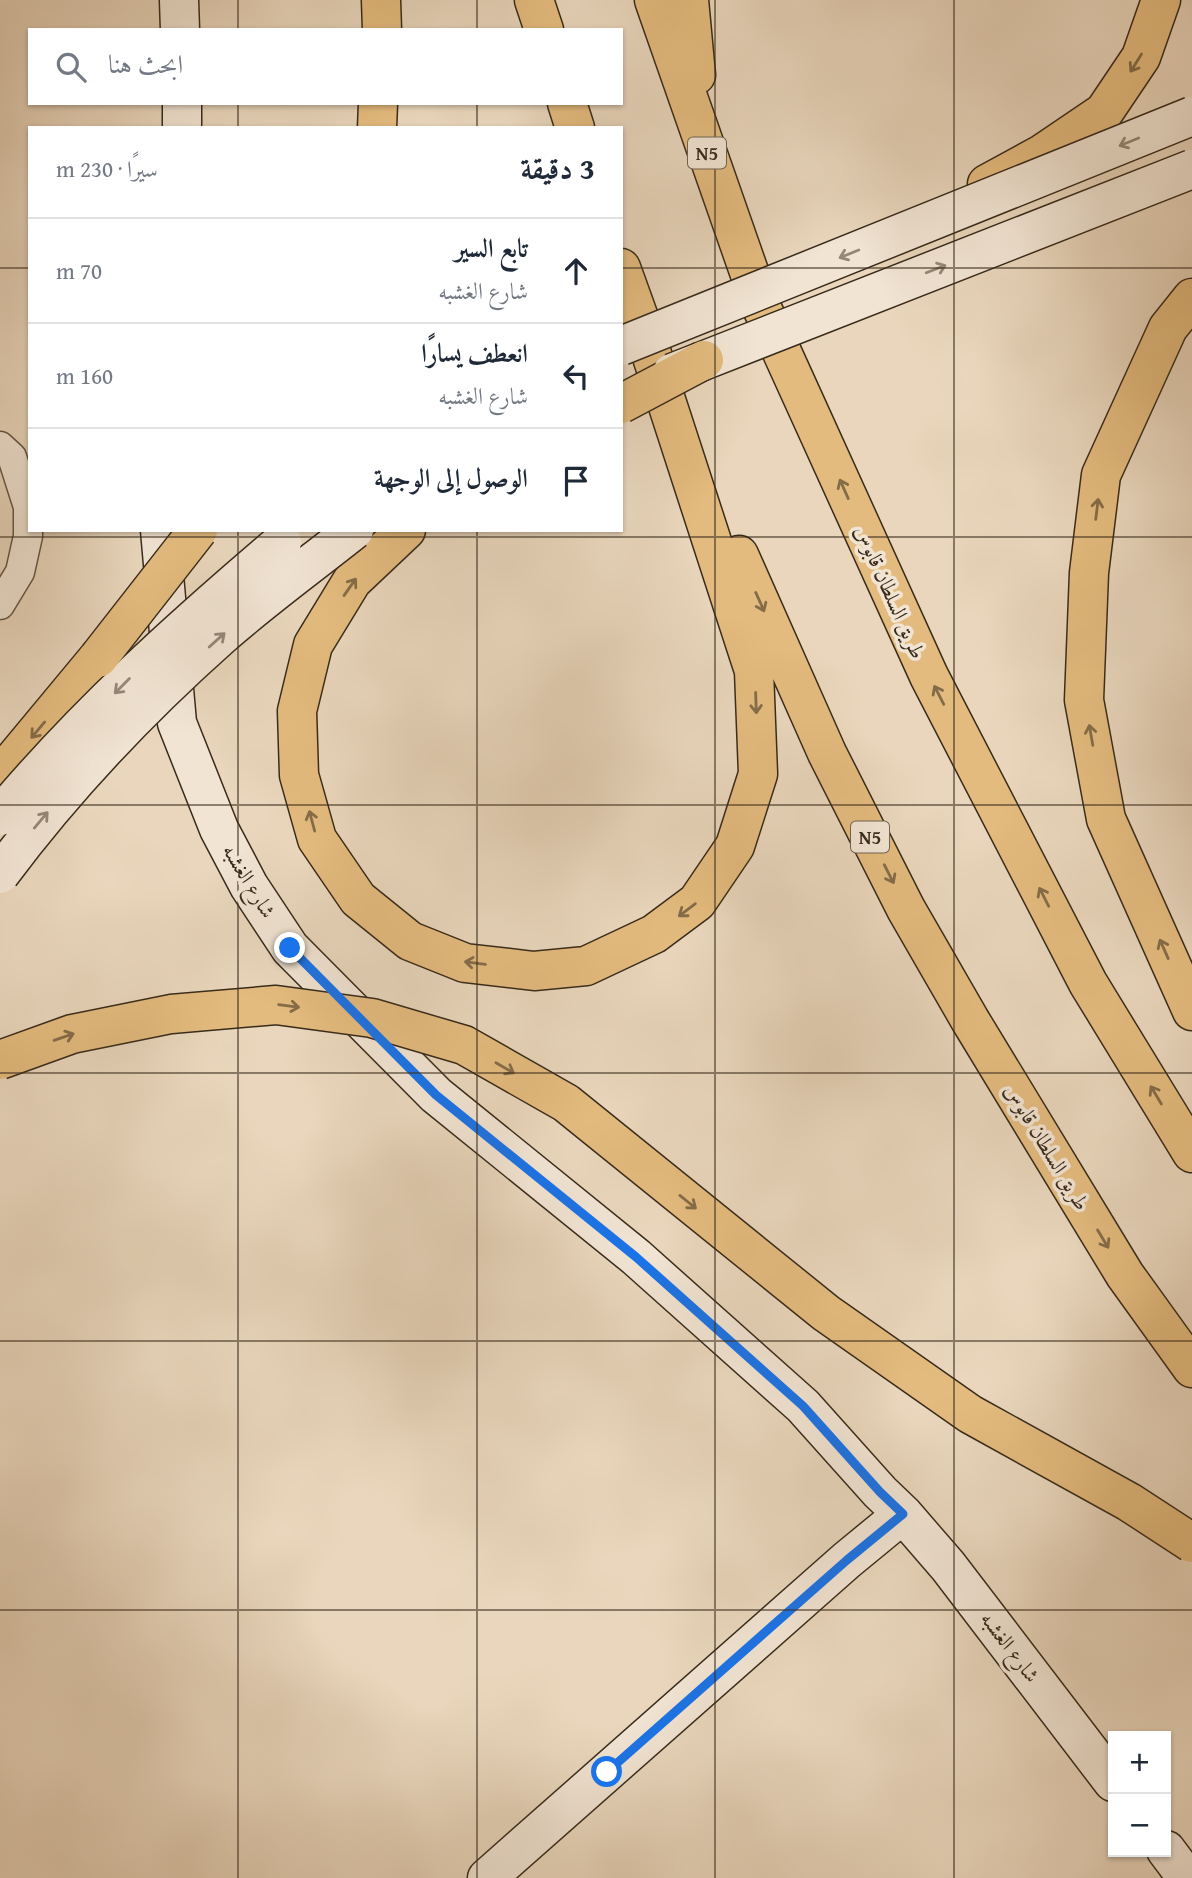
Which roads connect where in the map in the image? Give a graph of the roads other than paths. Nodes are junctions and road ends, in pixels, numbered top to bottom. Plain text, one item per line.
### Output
1 (179, 0) edge
2 (381, 0) edge
3 (534, 0) edge
4 (654, 0) edge
5 (689, 0) edge
6 (1161, 0) edge
7 (180, 28) edge
8 (382, 28) edge
9 (543, 28) edge
10 (182, 105) edge
11 (378, 105) edge
12 (568, 105) edge
13 (1192, 116) edge
14 (182, 126) edge
15 (377, 126) edge
16 (574, 126) edge
17 (1192, 169) edge
18 (892, 236) junction
19 (623, 278) edge
20 (1192, 298) edge
21 (761, 306) junction
22 (637, 352) edge
23 (704, 360) junction
24 (623, 392) edge
25 (623, 403) edge
26 (0, 446) edge
27 (160, 532) edge
28 (196, 532) edge
29 (297, 532) edge
30 (351, 532) edge
31 (404, 532) edge
32 (0, 605) edge
33 (0, 776) edge
34 (0, 816) edge
35 (0, 874) edge
36 (1192, 1011) edge
37 (0, 1060) edge
38 (1192, 1153) edge
39 (1192, 1368) edge
40 (903, 1514) junction
41 (1192, 1542) edge
42 (1108, 1775) edge
43 (1171, 1857) edge
44 (487, 1878) edge
45 (1187, 1878) edge

1 - 7 street
2 - 8 highway
3 - 9 highway
4 - 21 highway, طريق السلطان قابوس / N5
5 - 21 highway
6 -> 18 highway, bridge
10 - 14 street
11 - 15 highway
12 - 16 highway
13 -> 18 street, bridge
23 -> 17 street, bridge
18 -> 22 street, bridge
19 - 22 highway, طريق السلطان قابوس / N5
36 -> 20 highway
38 -> 21 highway, طريق السلطان قابوس / N5
22 -> 31 highway
22 -> 39 highway, طريق السلطان قابوس / N5
23 - 24 street, bridge
23 - 25 highway, bridge
26 - 32 street
27 - 40 street, شارع الغشبه
28 -> 33 highway, bridge
29 -> 34 street, bridge
35 -> 30 street, bridge
37 -> 41 highway, bridge
40 - 42 street, شارع الغشبه
40 - 44 street
43 - 45 street

